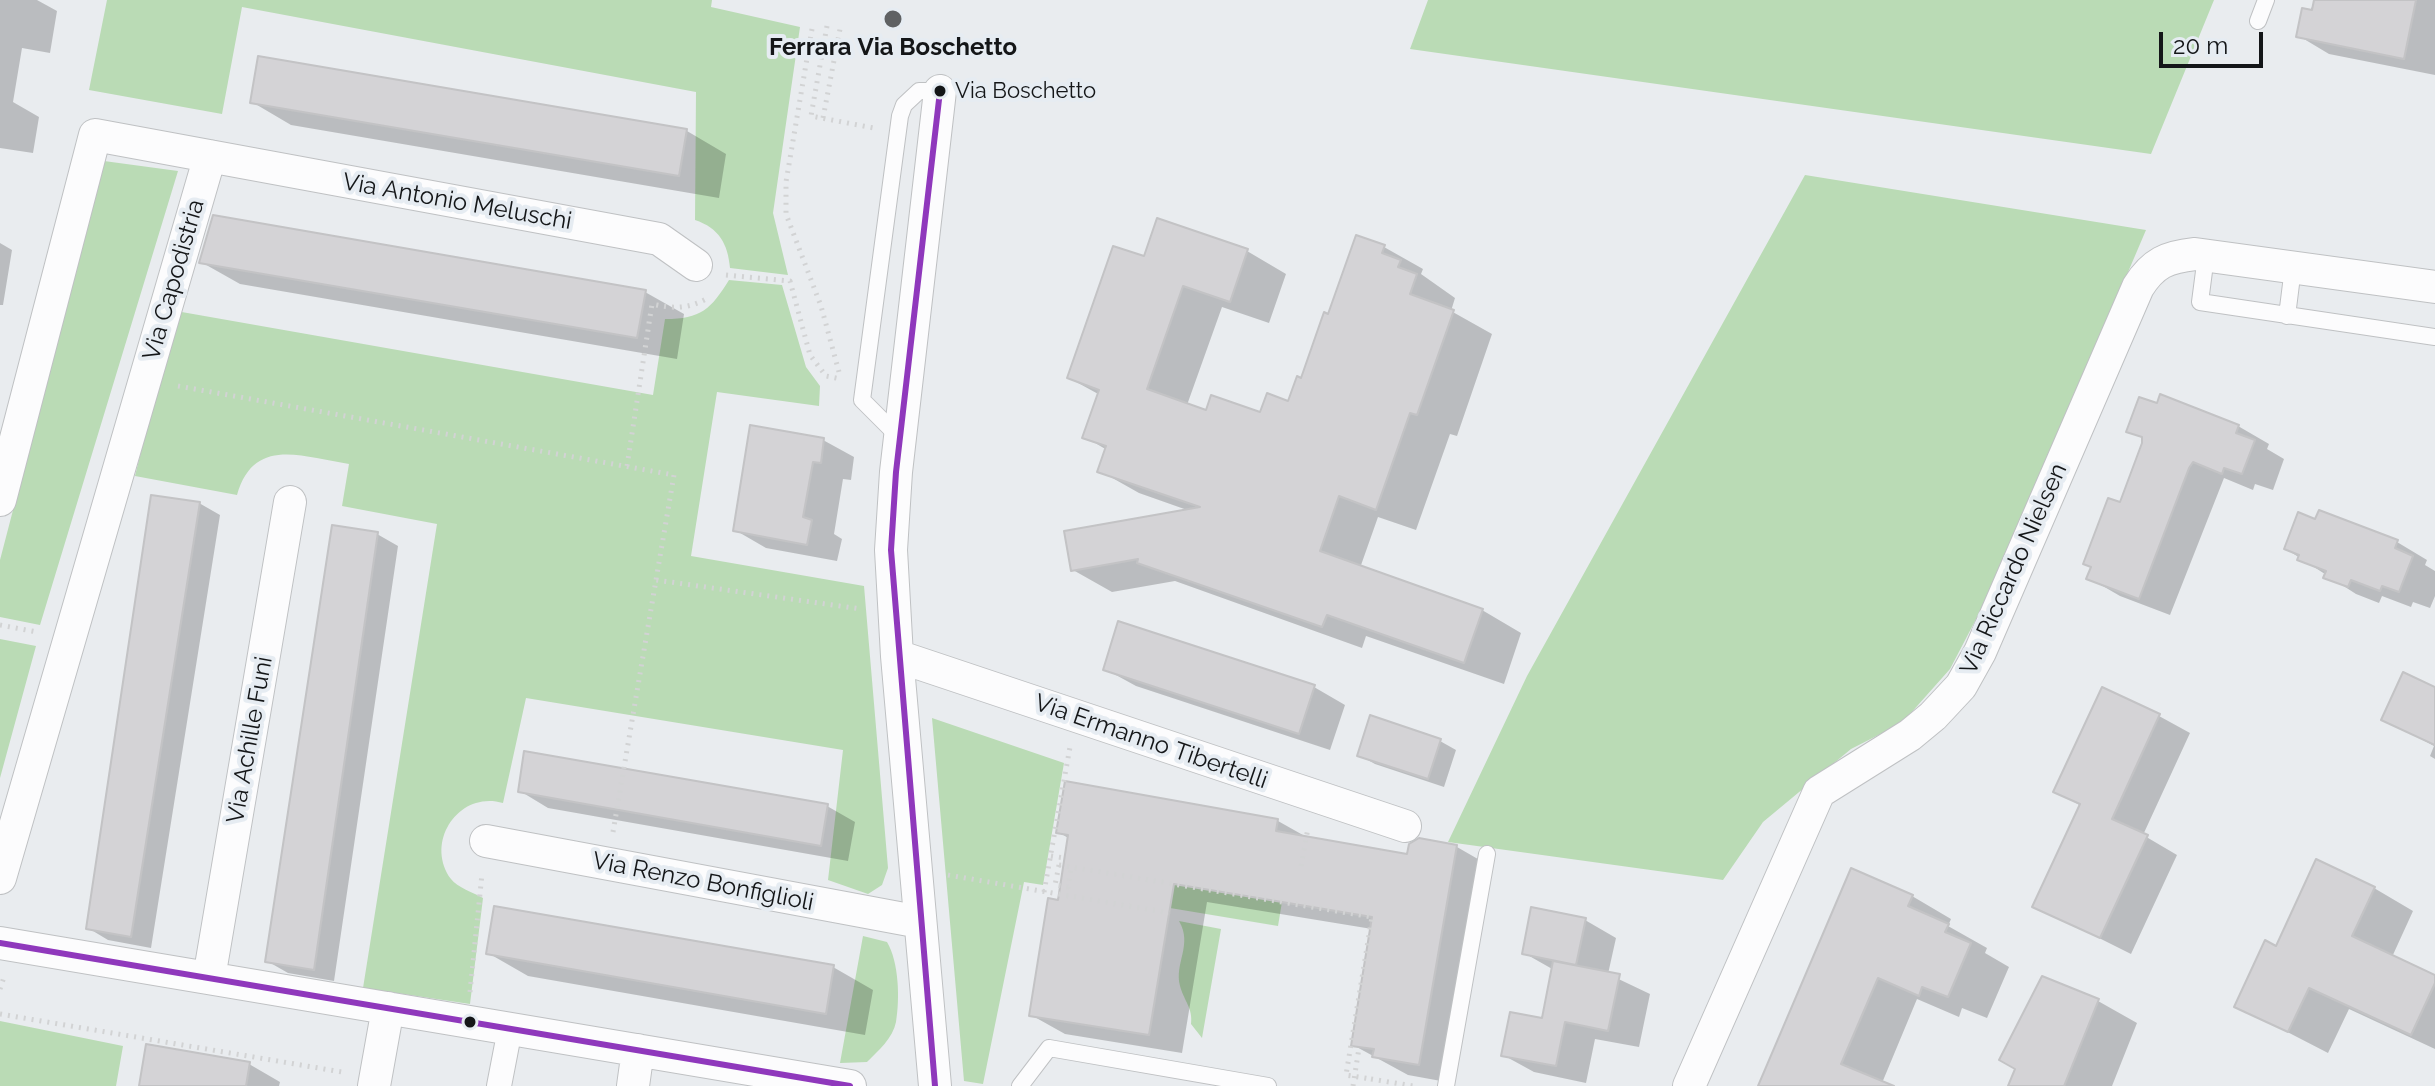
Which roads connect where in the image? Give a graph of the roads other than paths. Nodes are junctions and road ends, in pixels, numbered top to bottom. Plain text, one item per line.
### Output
1 (2266, 0) edge
2 (2258, 21) dead end
3 (940, 91) joint
4 (210, 156) junction
5 (2206, 256) junction
6 (2293, 268) junction
7 (707, 275) road end
8 (2435, 287) edge
9 (2287, 316) junction
10 (2435, 337) edge
11 (900, 438) junction
12 (0, 500) edge
13 (290, 502) dead end
14 (897, 656) junction
15 (1405, 826) dead end
16 (486, 841) road end
17 (1487, 854) dead end
18 (0, 878) edge
19 (920, 922) junction
20 (0, 943) edge
21 (209, 978) junction
22 (388, 1008) junction
23 (510, 1029) junction
24 (638, 1050) junction
25 (375, 1082) edge
26 (499, 1086) edge
27 (633, 1086) edge
28 (850, 1086) edge
29 (935, 1086) edge
30 (1020, 1086) edge
31 (1268, 1086) edge
32 (1446, 1086) edge
33 (1689, 1086) edge

1 - 2 lane
3 - 11 street
3 - 11 lane
4 - 7 street, Via Antonio Meluschi
4 - 12 street
4 - 18 street, Via Capodistria
5 - 6 street, Via Riccardo Nielsen
5 - 9 lane
5 - 33 street, Via Riccardo Nielsen
6 - 8 street, Via Riccardo Nielsen
6 - 9 lane
9 - 10 lane
11 - 14 street
13 - 21 street, Via Achille Funi
14 - 15 street, Via Ermanno Tibertelli
14 - 19 street
16 - 19 street, Via Renzo Bonfiglioli
17 - 32 lane
19 - 29 street
20 - 21 street
21 - 22 street
22 - 23 street
22 - 25 street
23 - 24 street
23 - 26 street
24 - 27 street
24 - 28 street
30 - 31 lane

